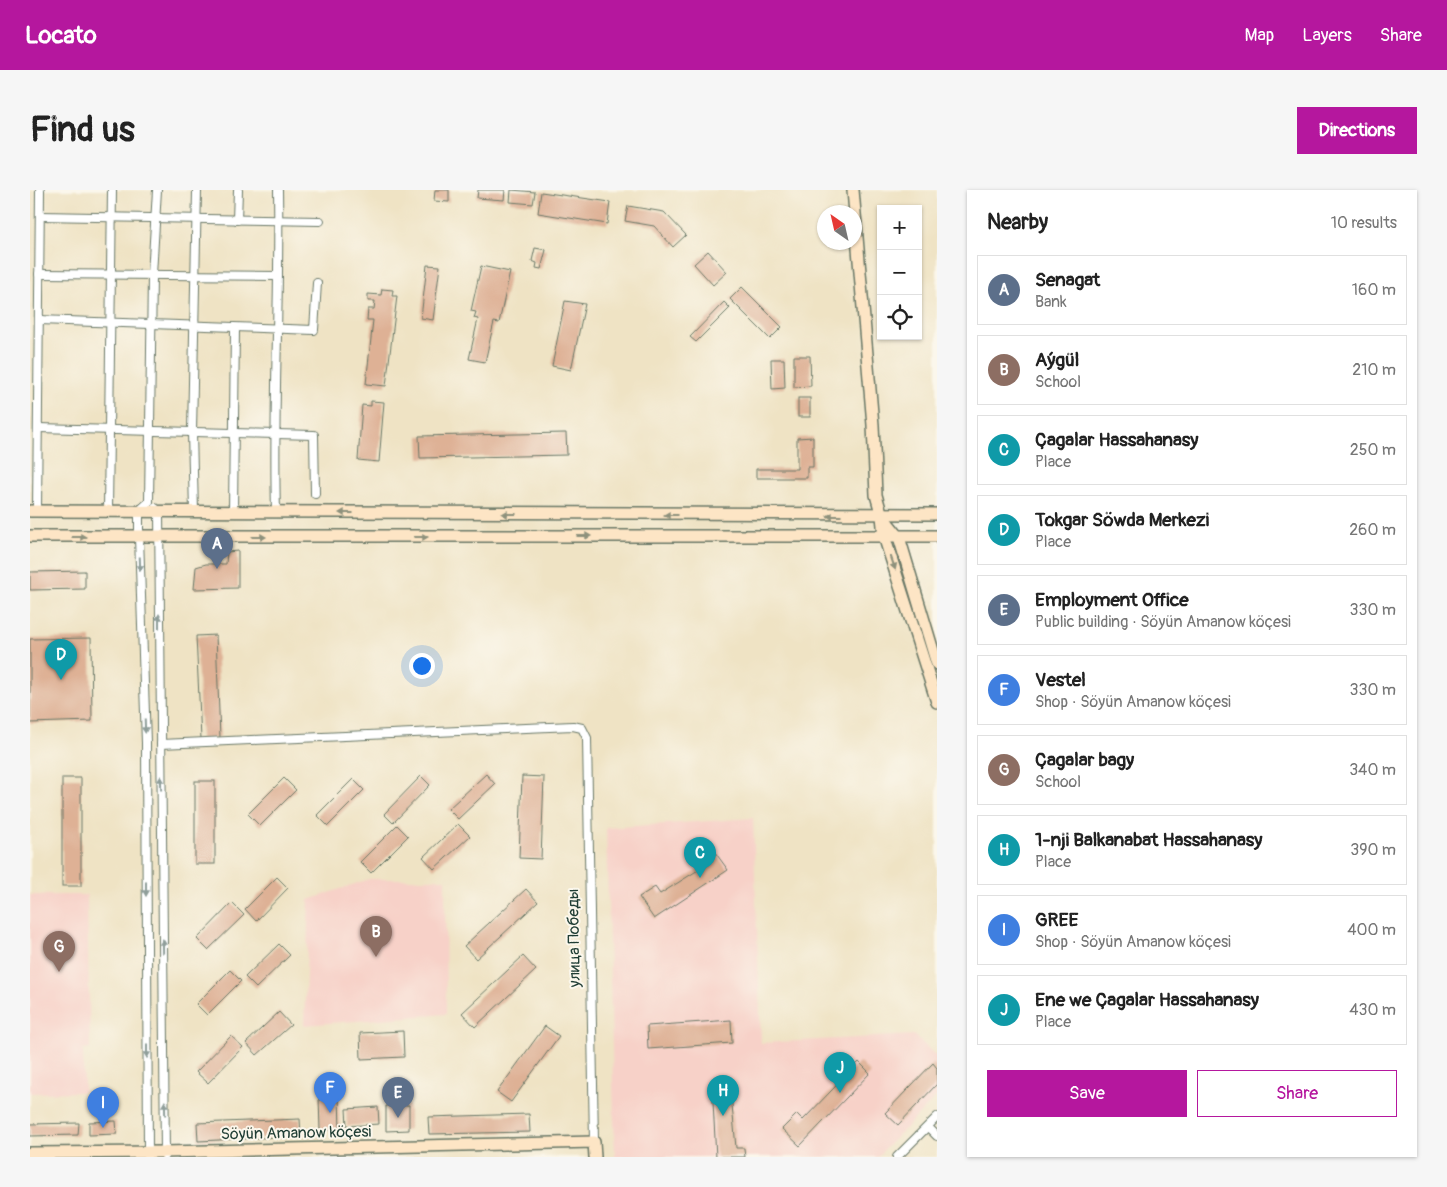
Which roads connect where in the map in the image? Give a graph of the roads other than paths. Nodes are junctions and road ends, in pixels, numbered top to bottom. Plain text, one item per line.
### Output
1 (40, 190) edge
2 (112, 190) edge
3 (157, 190) edge
4 (197, 190) edge
5 (238, 190) edge
6 (278, 190) edge
7 (853, 190) edge
8 (40, 216) junction
9 (112, 217) junction
10 (157, 218) junction
11 (196, 219) junction
12 (238, 220) junction
13 (279, 220) junction
14 (320, 221) dead end
15 (39, 274) junction
16 (112, 274) junction
17 (152, 275) junction
18 (194, 275) junction
19 (278, 276) junction
20 (317, 283) dead end
21 (39, 320) junction
22 (110, 323) junction
23 (152, 324) junction
24 (194, 326) junction
25 (235, 328) junction
26 (278, 329) junction
27 (38, 428) junction
28 (110, 430) junction
29 (150, 431) junction
30 (192, 432) junction
31 (234, 433) junction
32 (274, 434) junction
33 (315, 494) dead end
34 (149, 502) junction
35 (33, 511) edge
36 (108, 511) junction
37 (139, 511) junction
38 (158, 512) junction
39 (194, 512) junction
40 (233, 512) junction
41 (276, 512) junction
42 (937, 514) edge
43 (882, 516) junction
44 (30, 536) edge
45 (884, 536) junction
46 (899, 536) junction
47 (937, 536) edge
48 (139, 537) junction
49 (159, 537) junction
50 (937, 664) edge
51 (937, 702) edge
52 (161, 744) junction
53 (937, 1117) edge
54 (928, 1127) junction
55 (937, 1136) edge
56 (594, 1142) junction
57 (30, 1153) edge
58 (148, 1155) edge
59 (165, 1155) edge
60 (595, 1157) edge
61 (897, 1157) edge

1 - 8 street
2 - 9 street
3 - 10 street
4 - 11 street
5 - 12 street
6 - 13 street
7 - 43 main road
8 - 9 street
8 - 15 street
9 - 10 street
9 - 16 street
10 - 11 street
10 - 17 street
11 - 12 street
11 - 18 street
12 - 13 street
13 - 14 street
13 - 19 street
15 - 16 street
15 - 21 street
16 - 17 street
16 - 22 street
17 - 18 street
17 - 23 street
18 - 19 street
18 - 24 street
19 - 26 street
20 - 26 street
21 - 22 street
21 - 27 street
22 - 23 street
22 - 28 street
23 - 24 street
23 - 29 street
24 - 25 street
24 - 30 street
25 - 26 street
25 - 31 street
26 - 32 street
27 - 28 street
27 - 35 street
28 - 29 street
28 - 36 street
29 - 30 street
29 - 34 street
30 - 31 street
30 - 39 street
31 - 32 street
31 - 40 street
32 - 33 street
32 - 41 street
34 - 37 street
34 - 38 street
35 - 36 main road
36 - 37 main road
37 - 38 main road
37 - 48 street
38 - 39 main road
38 - 49 street
39 - 40 main road
40 - 41 main road
43 -> 41 main road
42 - 43 main road
43 - 45 main road
43 - 46 main road
44 -> 48 main road
45 - 46 main road
49 -> 45 main road
45 -> 51 main road
46 - 47 main road
46 - 50 main road
48 - 49 main road
48 -> 58 street
52 -> 49 street
52 - 56 street, улица Победы
59 -> 52 street
53 - 54 street
54 - 55 street
54 - 61 street
56 - 59 main road, Söyün Amanow köçesi
56 - 60 main road, улица Победы
57 - 58 main road, Söyün Amanow köçesi
58 - 59 main road, Söyün Amanow köçesi

